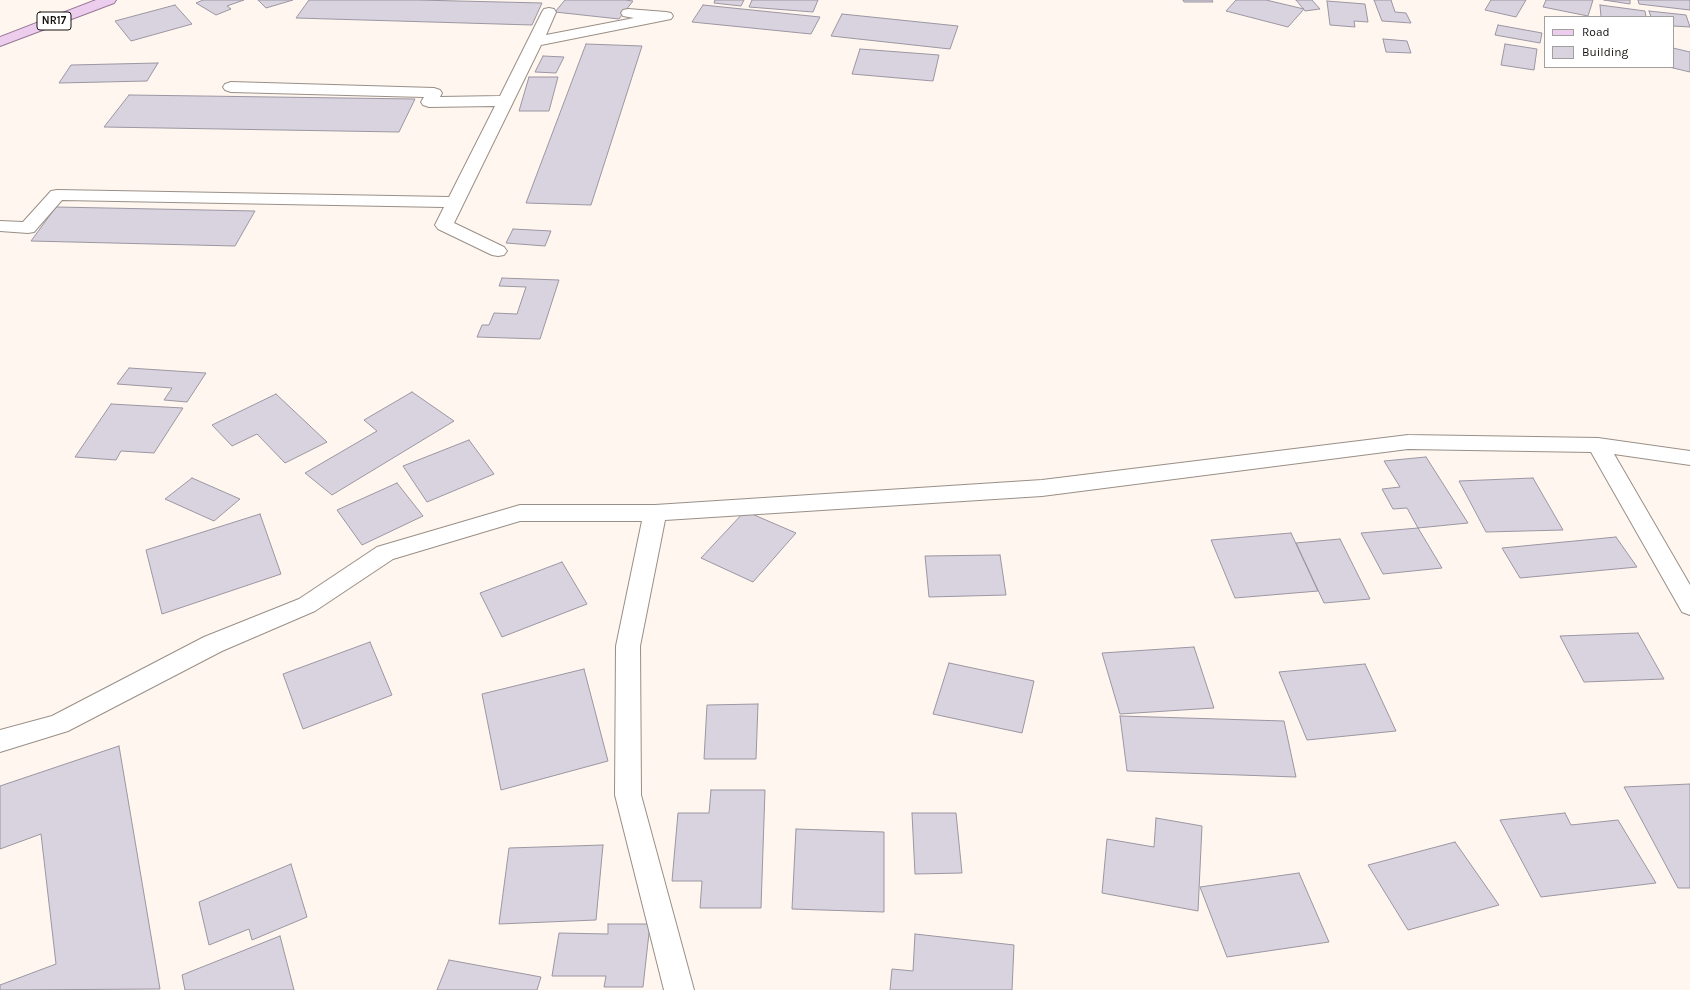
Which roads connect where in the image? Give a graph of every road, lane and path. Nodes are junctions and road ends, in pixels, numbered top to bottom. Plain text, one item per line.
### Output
1 (109, 0) edge
2 (549, 12) dead end
3 (628, 13) dead end
4 (0, 42) edge
5 (535, 42) junction
6 (231, 87) dead end
7 (506, 101) junction
8 (456, 202) junction
9 (0, 226) edge
10 (498, 251) dead end
11 (1598, 445) junction
12 (1690, 458) edge
13 (655, 513) junction
14 (1690, 606) edge
15 (0, 741) edge
16 (679, 990) edge

1 - 4 main road, NR17
2 - 5 street
3 - 5 street
5 - 7 street
6 - 7 street
7 - 8 street
8 - 9 street
8 - 10 street
11 - 12 street
11 - 13 street
11 - 14 street
13 - 15 street
13 - 16 street

